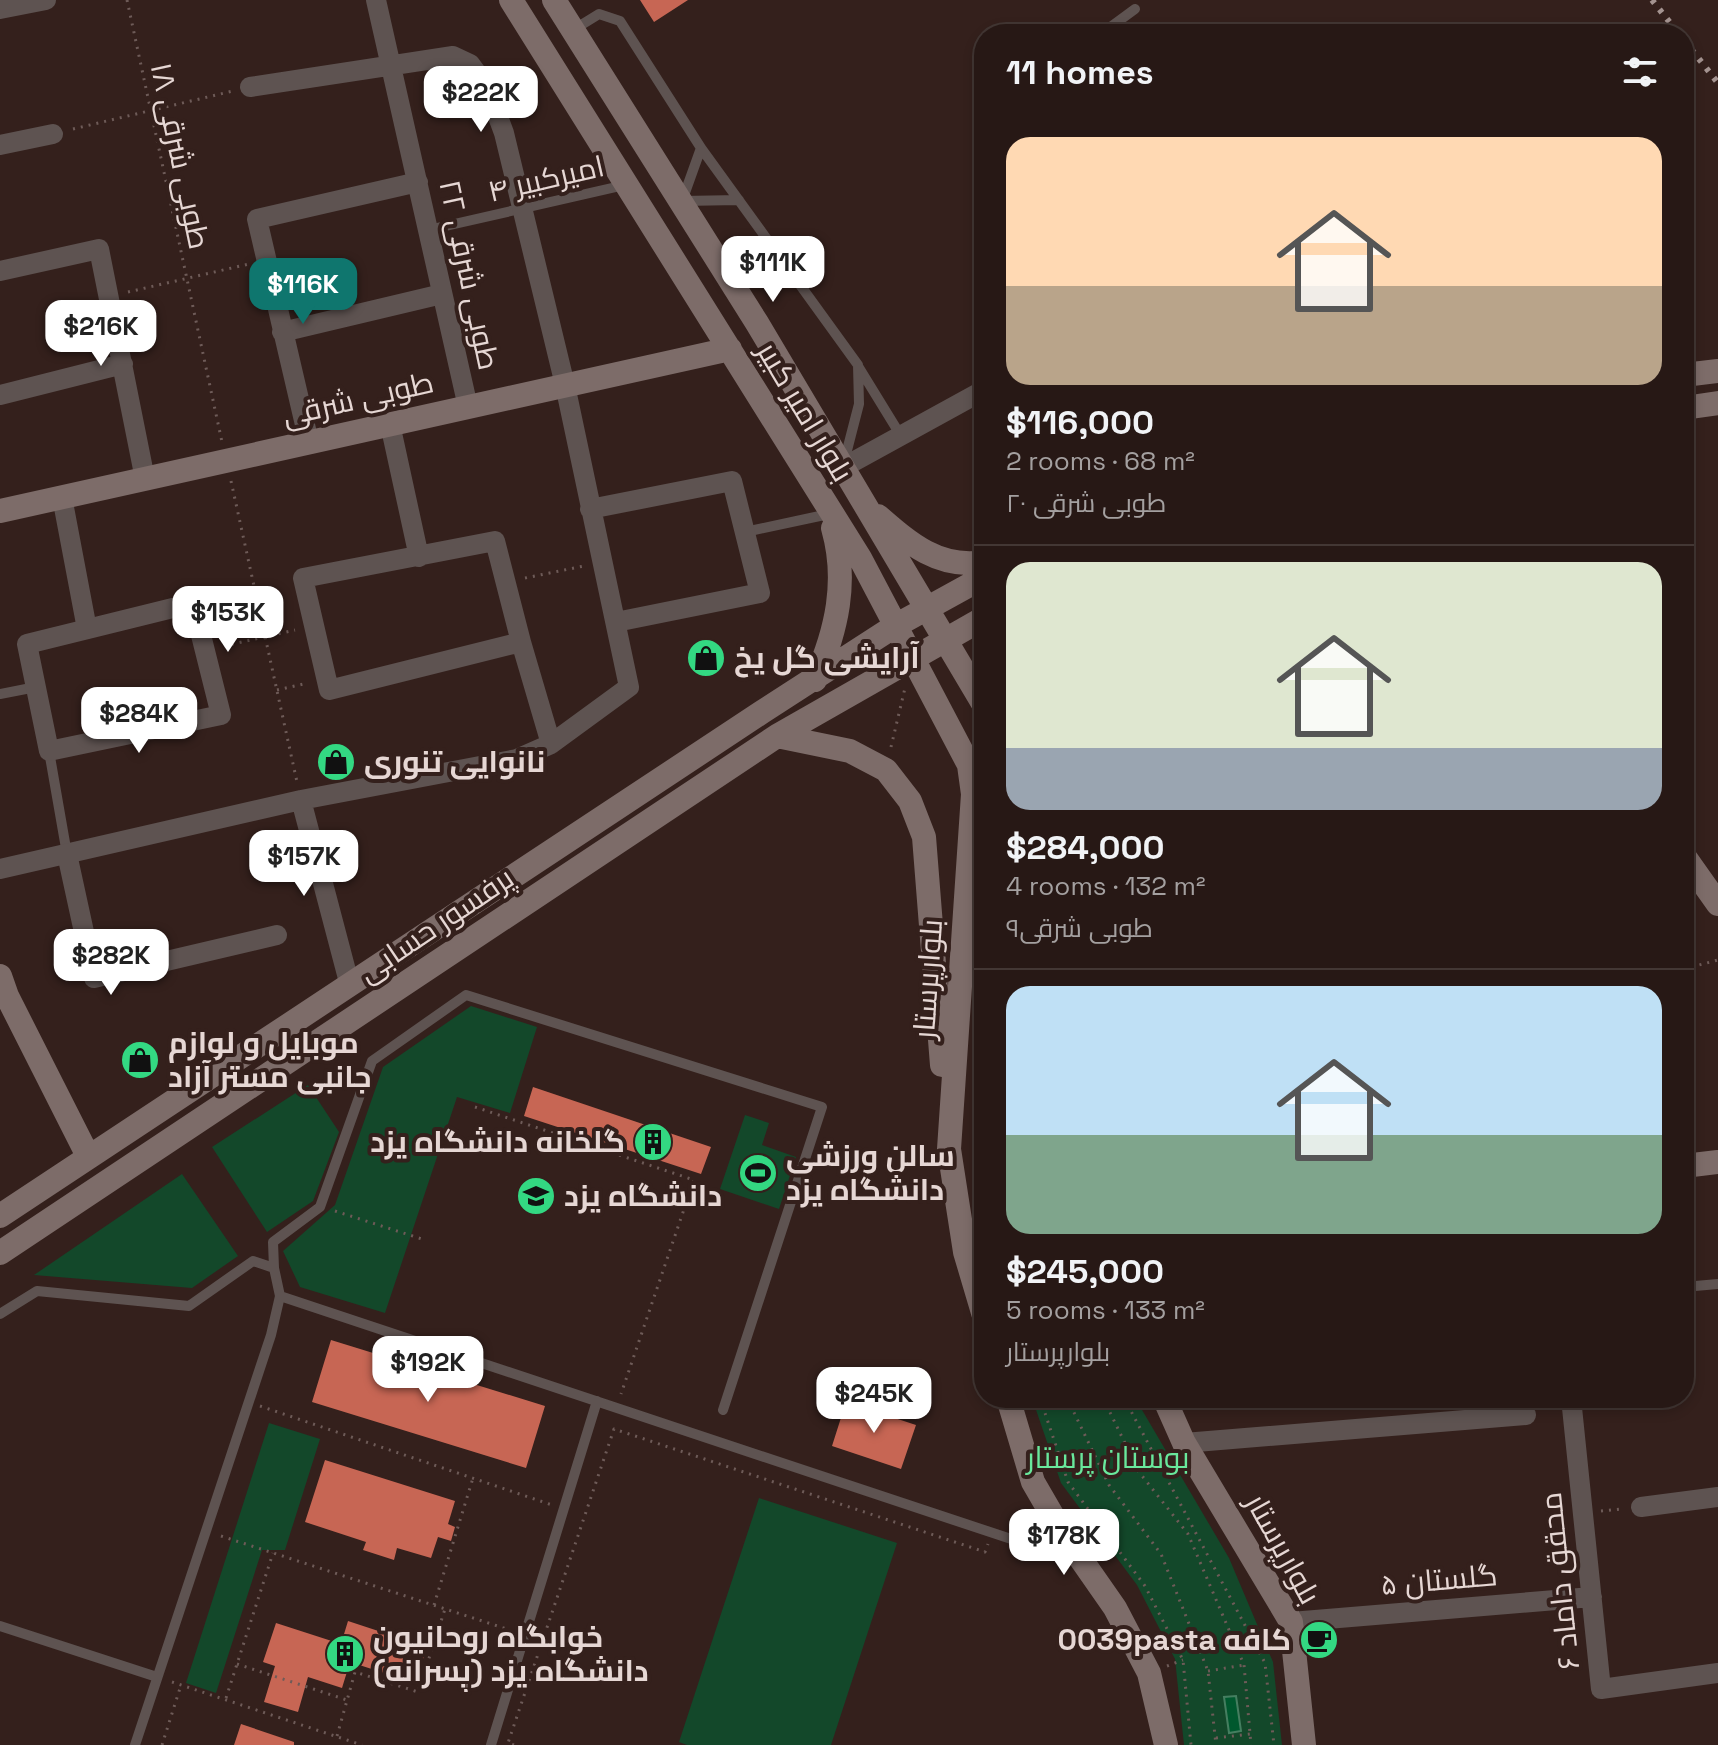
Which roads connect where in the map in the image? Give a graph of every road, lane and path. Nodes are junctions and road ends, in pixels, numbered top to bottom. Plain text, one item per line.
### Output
1 (46, 0) edge
2 (127, 0) edge
3 (376, 0) edge
4 (511, 0) edge
5 (554, 0) edge
6 (0, 9) edge
7 (1135, 9) dead end
8 (1115, 24) edge
9 (573, 30) junction
10 (542, 49) junction
11 (391, 63) junction
12 (250, 87) joint
13 (151, 110) junction
14 (53, 134) joint
15 (0, 145) edge
16 (701, 148) junction
17 (418, 182) junction
18 (628, 185) junction
19 (739, 200) junction
20 (682, 201) junction
21 (522, 210) junction
22 (428, 230) junction
23 (265, 261) junction
24 (0, 271) edge
25 (186, 278) junction
26 (442, 294) junction
27 (111, 297) junction
28 (282, 332) junction
29 (730, 349) junction
30 (123, 364) junction
31 (858, 365) junction
32 (1718, 371) edge
33 (1694, 374) edge
34 (565, 385) junction
35 (0, 395) edge
36 (974, 396) edge
37 (1718, 403) edge
38 (468, 407) junction
39 (1694, 407) edge
40 (390, 424) junction
41 (901, 436) junction
42 (309, 442) junction
43 (226, 461) junction
44 (842, 468) junction
45 (145, 479) junction
46 (62, 497) junction
47 (866, 506) junction
48 (590, 509) junction
49 (0, 511) edge
50 (829, 514) junction
51 (745, 532) junction
52 (419, 557) junction
53 (602, 563) junction
54 (974, 563) edge
55 (506, 582) junction
56 (974, 583) edge
57 (927, 609) junction
58 (616, 622) junction
59 (974, 623) edge
60 (314, 626) junction
61 (895, 626) junction
62 (87, 629) junction
63 (265, 637) junction
64 (947, 638) junction
65 (521, 642) junction
66 (204, 650) junction
67 (912, 657) junction
68 (326, 678) junction
69 (815, 680) junction
70 (36, 687) junction
71 (974, 687) edge
72 (277, 690) junction
73 (0, 694) edge
74 (777, 736) junction
75 (551, 744) junction
76 (49, 751) junction
77 (886, 770) junction
78 (974, 781) edge
79 (972, 785) junction
80 (301, 800) junction
81 (67, 854) junction
82 (0, 869) edge
83 (1694, 870) edge
84 (1718, 904) edge
85 (277, 935) dead end
86 (1718, 960) edge
87 (1694, 966) edge
88 (350, 986) junction
89 (2, 990) edge
90 (475, 1107) dead end
91 (949, 1149) junction
92 (88, 1156) junction
93 (1718, 1162) edge
94 (1694, 1165) edge
95 (320, 1207) junction
96 (0, 1216) edge
97 (422, 1239) dead end
98 (0, 1253) edge
99 (274, 1268) junction
100 (974, 1282) edge
101 (1718, 1284) edge
102 (1694, 1286) edge
103 (280, 1296) junction
104 (0, 1314) edge
105 (597, 1401) junction
106 (249, 1402) junction
107 (617, 1408) junction
108 (1011, 1408) edge
109 (1043, 1408) edge
110 (1072, 1408) edge
111 (1108, 1408) edge
112 (1129, 1408) edge
113 (1168, 1408) edge
114 (1572, 1408) edge
115 (723, 1410) dead end
116 (1526, 1415) dead end
117 (614, 1429) junction
118 (1184, 1443) junction
119 (473, 1478) junction
120 (1718, 1497) edge
121 (1641, 1507) joint
122 (564, 1509) junction
123 (1584, 1513) junction
124 (585, 1517) junction
125 (206, 1531) junction
126 (992, 1533) junction
127 (1023, 1543) dead end
128 (273, 1553) junction
129 (1592, 1597) junction
130 (434, 1606) junction
131 (445, 1609) junction
132 (1291, 1622) junction
133 (0, 1626) edge
134 (525, 1635) junction
135 (543, 1641) junction
136 (1235, 1644) junction
137 (237, 1664) junction
138 (1244, 1665) junction
139 (1208, 1671) junction
140 (1718, 1673) edge
141 (157, 1677) junction
142 (181, 1685) junction
143 (225, 1699) junction
144 (349, 1701) junction
145 (1250, 1734) junction
146 (337, 1736) junction
147 (1216, 1738) junction
148 (347, 1740) junction
149 (135, 1745) edge
150 (162, 1745) edge
151 (350, 1745) edge
152 (362, 1745) edge
153 (491, 1745) edge
154 (514, 1745) edge
155 (1166, 1745) edge
156 (1191, 1745) edge
157 (1216, 1745) edge
158 (1251, 1745) edge
159 (1274, 1745) edge
160 (1304, 1745) edge

1 - 6 street
2 - 13 path, طوبی شرقی ۱۸
3 - 11 street, طوبی شرقی ۲۲
4 - 10 main road, بلوار امیر کبیر
5 - 9 main road, بلوار امیر کبیر
7 - 8 lane
9 - 10 main road
9 - 16 lane
9 - 20 main road, بلوار امیر کبیر
10 - 18 main road, بلوار امیر کبیر
11 - 12 street
11 - 17 street, طوبی شرقی ۲۲
11 - 21 street
12 - 13 path
13 - 14 path
13 - 25 path, طوبی شرقی ۱۸
14 - 15 street
16 - 19 lane
16 - 20 lane
17 - 22 street, طوبی شرقی ۲۲
17 - 23 street
18 - 21 lane, امیرکبیر ۴
18 - 29 main road, بلوار امیر کبیر
19 - 20 lane
19 - 31 lane
20 - 44 main road, بلوار امیر کبیر
21 - 22 lane, امیرکبیر ۴
21 - 34 street
22 - 26 street, طوبی شرقی ۲۲
23 - 25 path
23 - 28 street
24 - 27 street
25 - 27 path
25 - 43 path, طوبی شرقی ۱۸
26 - 28 street
26 - 38 street, طوبی شرقی ۲۲
27 - 30 street
28 - 42 street
29 - 34 main road, طوبی شرقی
29 - 50 main road, بلوار امیر کبیر
30 - 35 street
30 - 45 street
31 - 41 lane
31 - 44 lane
32 - 33 main road
34 - 38 main road, طوبی شرقی
34 - 48 street
36 - 41 street
37 - 39 main road
38 - 40 main road, طوبی شرقی
40 - 42 main road, طوبی شرقی
40 - 52 street
41 - 44 street
42 - 43 main road, طوبی شرقی
43 - 45 main road, طوبی شرقی
43 - 63 path, طوبی شرقی ۱۸
44 - 47 main road, بلوار امیر کبیر
45 - 46 main road, طوبی شرقی
46 - 49 main road, طوبی شرقی
46 - 62 street
47 - 54 main road
47 - 57 main road, بلوار امیر کبیر
48 - 51 street
48 - 53 street
50 - 51 lane
50 - 61 main road, بلوار امیر کبیر
50 - 69 main road
51 - 58 street
52 - 55 street
52 - 60 street
53 - 55 path
53 - 58 street
55 - 65 street
56 - 57 main road, پرفسور حسابی
57 - 61 main road, پرفسور حسابی
57 - 64 main road, بلوار امیر کبیر
58 - 75 street
59 - 64 main road, پرفسور حسابی
60 - 63 path
60 - 68 street
61 - 67 main road, بلوار امیر کبیر
61 - 69 main road, پرفسور حسابی
62 - 66 street
62 - 70 street
63 - 66 path
63 - 72 path, طوبی شرقی ۱۸
64 - 67 main road, پرفسور حسابی
64 - 71 main road
65 - 68 street
65 - 75 street
66 - 76 street
67 - 74 main road, پرفسور حسابی
67 - 77 path
67 - 79 main road, بلوارپرستار
68 - 72 path
69 - 88 main road, پرفسور حسابی
70 - 73 lane
70 - 76 street
72 - 80 path, طوبی شرقی ۱۸
74 - 77 main road
74 - 98 main road, پرفسور حسابی
75 - 80 street
76 - 81 lane
77 - 91 main road
78 - 79 main road
79 - 91 main road, بلوارپرستار
80 - 81 street
80 - 88 street
81 - 82 street
81 - 85 street
83 - 84 main road
86 - 87 path
88 - 92 main road, پرفسور حسابی
89 - 92 main road
90 - 107 path
91 - 100 main road, بلوارپرستار
92 - 96 main road, پرفسور حسابی
93 - 94 main road
95 - 97 path
95 - 99 lane
95 - 115 lane
99 - 103 lane
99 - 104 lane
101 - 102 lane
103 - 105 lane
103 - 106 lane
105 - 107 lane
105 - 122 lane
106 - 119 path
106 - 125 lane
107 - 117 path
107 - 126 lane
108 - 155 main road
109 - 156 path
110 - 139 path
111 - 136 path
112 - 159 path
113 - 118 main road, بلوارپرستار
114 - 123 street, محقق داماد ۶
116 - 118 street
117 - 124 path
117 - 126 path
118 - 132 main road, بلوارپرستار
119 - 122 path
119 - 130 path
120 - 121 street
121 - 123 path
122 - 124 path
122 - 134 lane
123 - 129 street, محقق داماد ۶
124 - 135 path
125 - 128 path
125 - 141 lane
126 - 127 lane
128 - 130 path
128 - 137 path
129 - 132 street, گلستان ۵
129 - 140 street, محقق داماد ۶
130 - 131 path
131 - 134 path
131 - 144 path
132 - 136 path
132 - 160 main road, بلوارپرستار
133 - 141 lane
134 - 135 path
134 - 153 lane
135 - 154 path
136 - 138 path
137 - 143 path
137 - 144 path
138 - 139 path
138 - 145 path
139 - 147 path
141 - 142 path
141 - 149 lane
142 - 143 path
142 - 150 path
143 - 146 path
144 - 146 path
145 - 147 path
145 - 158 path
146 - 148 path
147 - 157 path
148 - 151 path
148 - 152 path

